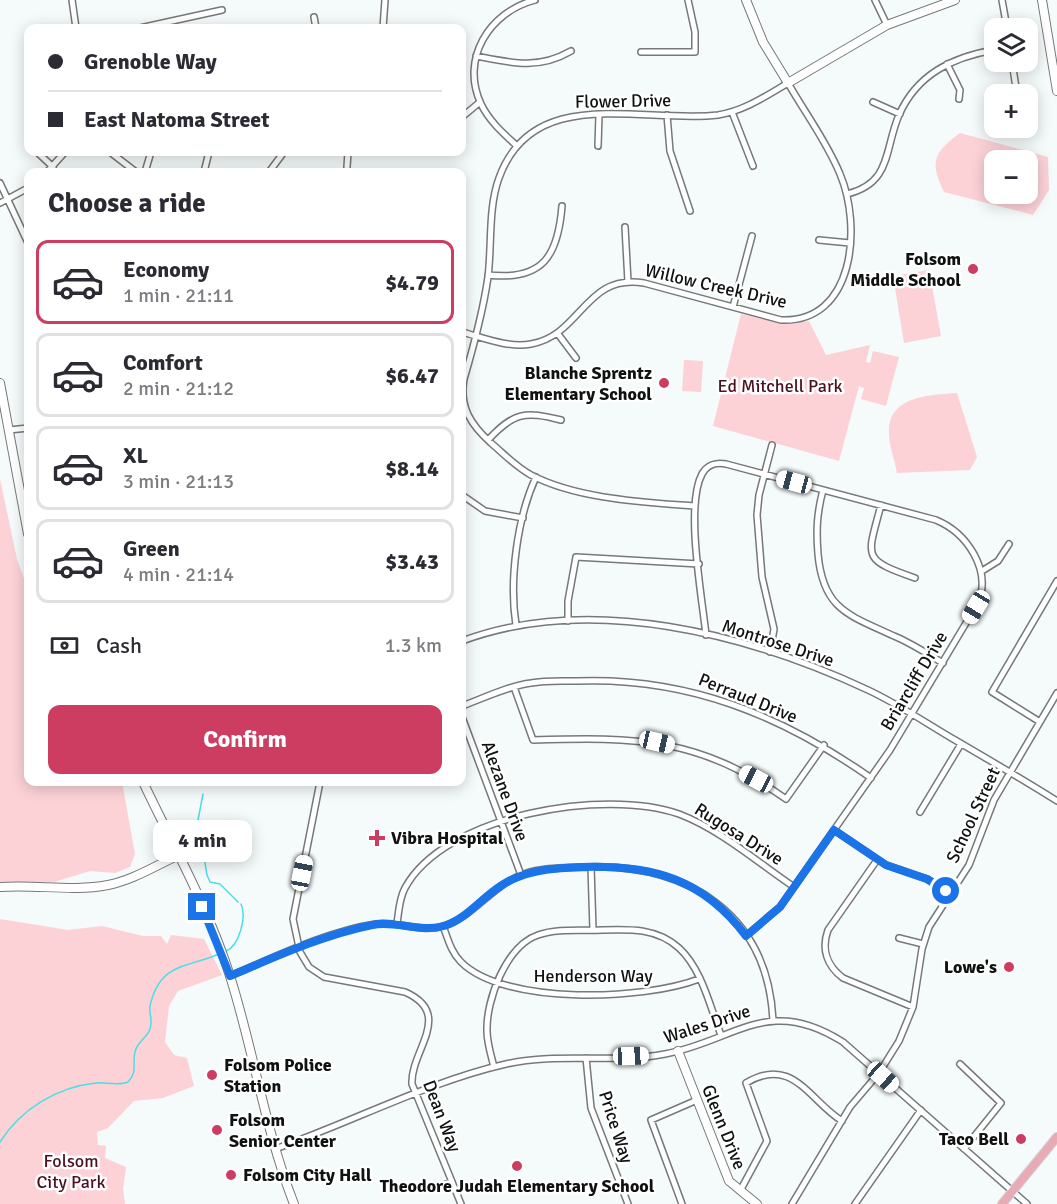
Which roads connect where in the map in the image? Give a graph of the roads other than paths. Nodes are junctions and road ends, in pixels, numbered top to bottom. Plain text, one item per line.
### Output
1 (72, 0) edge
2 (385, 0) edge
3 (535, 0) edge
4 (688, 0) edge
5 (746, 0) edge
6 (875, 0) edge
7 (956, 0) edge
8 (1002, 0) edge
9 (1042, 0) edge
10 (518, 2) edge
11 (222, 10) dead end
12 (314, 17) dead end
13 (1005, 18) edge
14 (75, 24) edge
15 (158, 24) edge
16 (315, 24) edge
17 (383, 24) edge
18 (887, 25) junction
19 (571, 51) dead end
20 (641, 52) dead end
21 (984, 52) edge
22 (476, 56) junction
23 (946, 64) junction
24 (788, 83) junction
25 (1057, 91) edge
26 (959, 99) dead end
27 (480, 102) junction
28 (873, 102) dead end
29 (732, 112) junction
30 (466, 114) edge
31 (900, 114) junction
32 (599, 115) junction
33 (667, 115) junction
34 (518, 146) junction
35 (598, 146) dead end
36 (42, 156) edge
37 (62, 156) edge
38 (115, 156) edge
39 (348, 156) edge
40 (53, 166) joint
41 (753, 166) dead end
42 (347, 167) dead end
43 (131, 168) edge
44 (0, 183) edge
45 (24, 190) edge
46 (847, 194) junction
47 (8, 199) junction
48 (0, 203) edge
49 (562, 206) dead end
50 (690, 211) dead end
51 (625, 227) dead end
52 (24, 234) edge
53 (752, 236) dead end
54 (819, 240) dead end
55 (850, 243) junction
56 (488, 275) junction
57 (628, 282) junction
58 (733, 307) junction
59 (466, 333) edge
60 (558, 334) junction
61 (476, 336) junction
62 (576, 358) dead end
63 (466, 374) edge
64 (0, 383) edge
65 (466, 409) edge
66 (561, 420) dead end
67 (24, 428) edge
68 (9, 430) junction
69 (488, 440) junction
70 (772, 445) dead end
71 (764, 474) junction
72 (536, 477) junction
73 (823, 490) junction
74 (466, 498) edge
75 (881, 505) junction
76 (694, 506) junction
77 (24, 512) edge
78 (523, 518) junction
79 (1009, 544) dead end
80 (699, 564) junction
81 (982, 571) junction
82 (915, 578) dead end
83 (1057, 581) edge
84 (568, 621) junction
85 (516, 625) junction
86 (706, 635) junction
87 (466, 640) edge
88 (770, 652) junction
89 (943, 663) junction
90 (514, 687) junction
91 (1057, 693) edge
92 (466, 705) edge
93 (912, 714) junction
94 (1040, 722) junction
95 (466, 728) edge
96 (961, 744) junction
97 (824, 746) junction
98 (1010, 772) junction
99 (871, 778) junction
100 (144, 786) edge
101 (319, 786) edge
102 (1057, 801) edge
103 (920, 812) dead end
104 (501, 822) junction
105 (834, 830) junction
106 (177, 856) junction
107 (878, 860) junction
108 (591, 867) junction
109 (521, 876) junction
110 (0, 887) edge
111 (794, 887) junction
112 (950, 894) junction
113 (397, 923) junction
114 (443, 926) junction
115 (593, 930) junction
116 (746, 936) junction
117 (899, 938) dead end
118 (923, 944) junction
119 (299, 948) junction
120 (229, 972) junction
121 (699, 979) junction
122 (499, 982) junction
123 (913, 1007) junction
124 (773, 1021) junction
125 (721, 1035) junction
126 (678, 1051) junction
127 (586, 1058) junction
128 (960, 1065) dead end
129 (494, 1067) junction
130 (879, 1073) junction
131 (416, 1095) junction
132 (697, 1100) junction
133 (921, 1110) junction
134 (842, 1121) junction
135 (1057, 1137) edge
136 (275, 1149) junction
137 (964, 1149) junction
138 (452, 1183) junction
139 (424, 1189) dead end
140 (740, 1191) junction
141 (1012, 1192) junction
142 (294, 1204) edge
143 (461, 1204) edge
144 (628, 1204) edge
145 (682, 1204) edge
146 (757, 1204) edge
147 (792, 1204) edge
148 (855, 1204) edge
149 (1002, 1204) edge
150 (1027, 1204) edge

1 - 14 street
2 - 17 street
3 - 10 street
4 - 20 street
5 - 24 main road, Willow Creek Drive
6 - 18 street
7 - 18 main road, Flower Drive
8 - 13 street
9 - 25 main road
10 - 22 street
11 - 15 street
12 - 16 street
18 - 24 main road, Flower Drive
19 - 22 street
21 - 23 street
22 - 27 street
23 - 26 street
23 - 31 street
24 - 29 street, Flower Drive
24 - 46 street, Willow Creek Drive
27 - 30 street
27 - 34 street
28 - 31 street
29 - 33 street, Flower Drive
29 - 41 street
31 - 46 street
32 - 33 street, Flower Drive
32 - 34 street, Flower Drive
32 - 35 street
33 - 50 street
34 - 56 street, Flower Drive
36 - 40 street
37 - 40 street
38 - 43 street
39 - 42 street
44 - 47 street
45 - 47 street
46 - 55 street, Willow Creek Drive
47 - 48 street
47 - 52 street
49 - 56 street
51 - 57 street
53 - 58 street
54 - 55 street
55 - 58 street, Willow Creek Drive
56 - 61 street, Flower Drive
57 - 58 street, Willow Creek Drive
57 - 60 street, Willow Creek Drive
59 - 61 street, Willow Creek Drive
60 - 61 street, Willow Creek Drive
60 - 62 street
61 - 63 street, Flower Drive
64 - 68 main road
65 - 69 street, Flower Drive
66 - 69 street
67 - 68 street
68 - 77 main road
69 - 72 street, Flower Drive
70 - 71 street
71 - 73 street
71 - 76 street
71 - 88 street
72 - 76 street, Flower Drive
72 - 78 street
73 - 75 street
73 - 89 street
74 - 78 street
75 - 81 street
75 - 82 street
76 - 80 street
78 - 85 street
79 - 81 street
80 - 84 street
80 - 86 street
81 - 89 street, Briarcliff Drive
83 - 94 street
84 - 85 street, Montrose Drive
84 - 86 street, Montrose Drive
85 - 87 street, Montrose Drive
86 - 88 street, Montrose Drive
88 - 93 street, Montrose Drive
89 - 93 street, Briarcliff Drive
90 - 92 street, Perraud Drive
90 - 97 street, Perraud Drive
90 - 97 street
91 - 94 street, School Street
93 - 96 street, Montrose Drive
93 - 99 street, Briarcliff Drive
94 - 98 street, School Street
95 - 104 street, Alezane Drive
96 - 98 street, Montrose Drive
96 - 103 street
97 - 99 street, Perraud Drive
98 - 102 street, Montrose Drive
98 - 112 street, School Street
99 - 105 street, Briarcliff Drive
100 - 106 main road
101 - 119 street
104 - 109 street, Alezane Drive
104 - 111 street, Rugosa Drive
104 - 113 street, Rugosa Drive
105 - 107 street
105 - 111 street, Briarcliff Drive
106 - 110 main road
106 - 120 main road
107 - 112 street
107 - 123 street
108 - 109 street
108 - 115 street
108 - 116 street
109 - 114 street
111 - 116 street, Briarcliff Drive
112 - 118 street, School Street
113 - 114 street
113 - 119 street
114 - 122 street, Henderson Way
115 - 121 street
115 - 122 street
116 - 124 street
117 - 118 street
118 - 123 street, School Street
119 - 120 street
119 - 131 street, Dean Way
120 - 136 main road
121 - 122 street, Henderson Way
121 - 125 street
122 - 129 street
123 - 130 street, School Street
124 - 125 street, Wales Drive
124 - 130 street, Wales Drive
125 - 126 street, Wales Drive
126 - 127 street, Wales Drive
126 - 132 main road, Glenn Drive
127 - 129 street, Wales Drive
127 - 144 street, Price Way
128 - 137 street
129 - 131 street, Wales Drive
130 - 133 street, Wales Drive
130 - 134 street, School Street
131 - 136 street, Wales Drive
131 - 138 street, Dean Way
132 - 140 main road, Glenn Drive
132 - 145 street
133 - 137 street, Wales Drive
133 - 148 street
134 - 140 street
134 - 147 street, School Street
135 - 141 main road
136 - 142 main road
137 - 141 street, Wales Drive
138 - 139 street
138 - 143 street, Dean Way
140 - 146 main road, Glenn Drive
141 - 149 main road
141 - 150 street, Wales Drive

